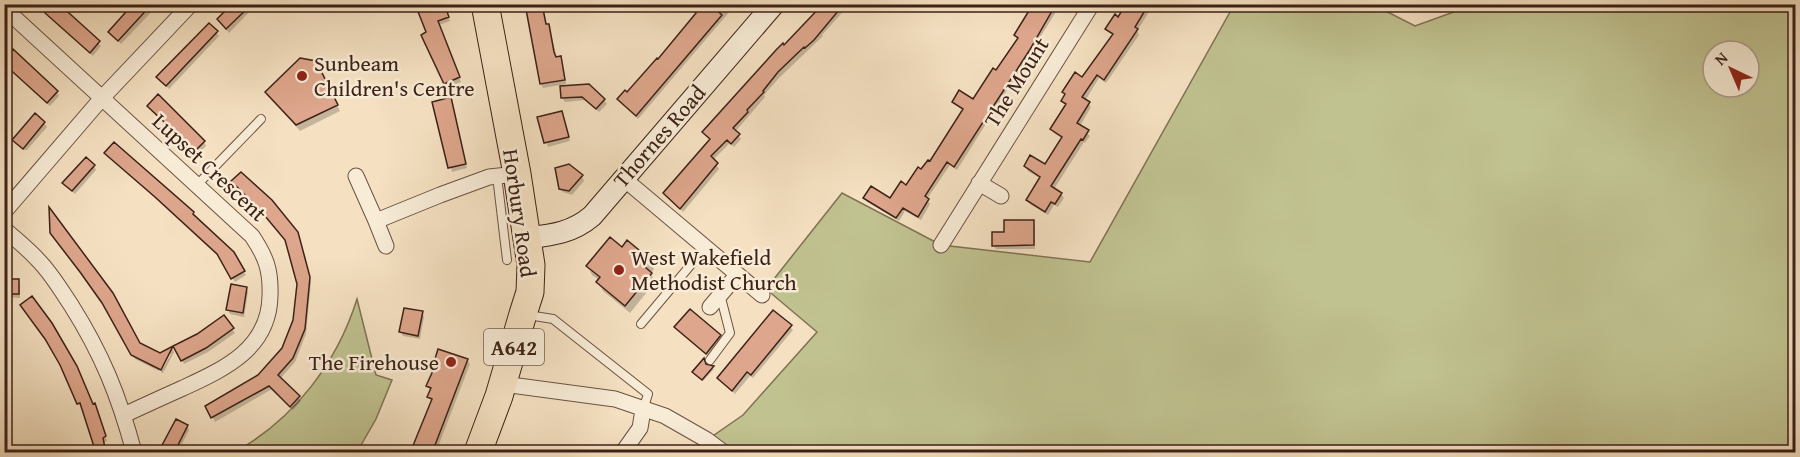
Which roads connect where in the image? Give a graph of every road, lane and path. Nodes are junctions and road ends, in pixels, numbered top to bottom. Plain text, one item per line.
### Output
1 (191, 4) edge
2 (485, 4) edge
3 (774, 4) edge
4 (1092, 4) edge
5 (4, 8) edge
6 (102, 98) junction
7 (261, 119) dead end
8 (507, 175) junction
9 (356, 176) dead end
10 (623, 178) junction
11 (979, 183) junction
12 (198, 184) junction
13 (1001, 196) dead end
14 (4, 212) edge
15 (376, 221) junction
16 (4, 229) edge
17 (527, 238) junction
18 (941, 245) dead end
19 (386, 246) dead end
20 (705, 248) junction
21 (507, 260) dead end
22 (737, 275) junction
23 (720, 294) junction
24 (762, 295) dead end
25 (710, 307) dead end
26 (523, 314) junction
27 (641, 324) dead end
28 (710, 360) dead end
29 (503, 384) junction
30 (643, 410) junction
31 (124, 415) junction
32 (134, 453) edge
33 (478, 453) edge
34 (623, 453) edge
35 (723, 453) edge

1 - 6 street
2 - 8 highway, Horbury Road / A642
3 - 10 street, Thornes Road
4 - 11 street, The Mount
5 - 6 street, Lupset Crescent
6 - 12 street, Lupset Crescent
6 - 14 street
7 - 12 lane
8 - 15 street
8 - 17 highway, Horbury Road / A642
8 - 21 lane
9 - 15 street
10 - 17 street, Thornes Road
10 - 20 street
11 - 13 street
11 - 18 street, The Mount
12 - 31 street, Lupset Crescent
15 - 19 street
16 - 31 street
17 - 26 highway, Horbury Road / A642
20 - 22 street
20 - 27 lane
22 - 23 street
22 - 24 street
23 - 25 street
23 - 28 lane
26 - 29 highway, Horbury Road / A642
26 - 30 lane
29 - 30 street
29 - 33 highway, Horbury Road / A642
30 - 34 street
30 - 35 street
31 - 32 street

